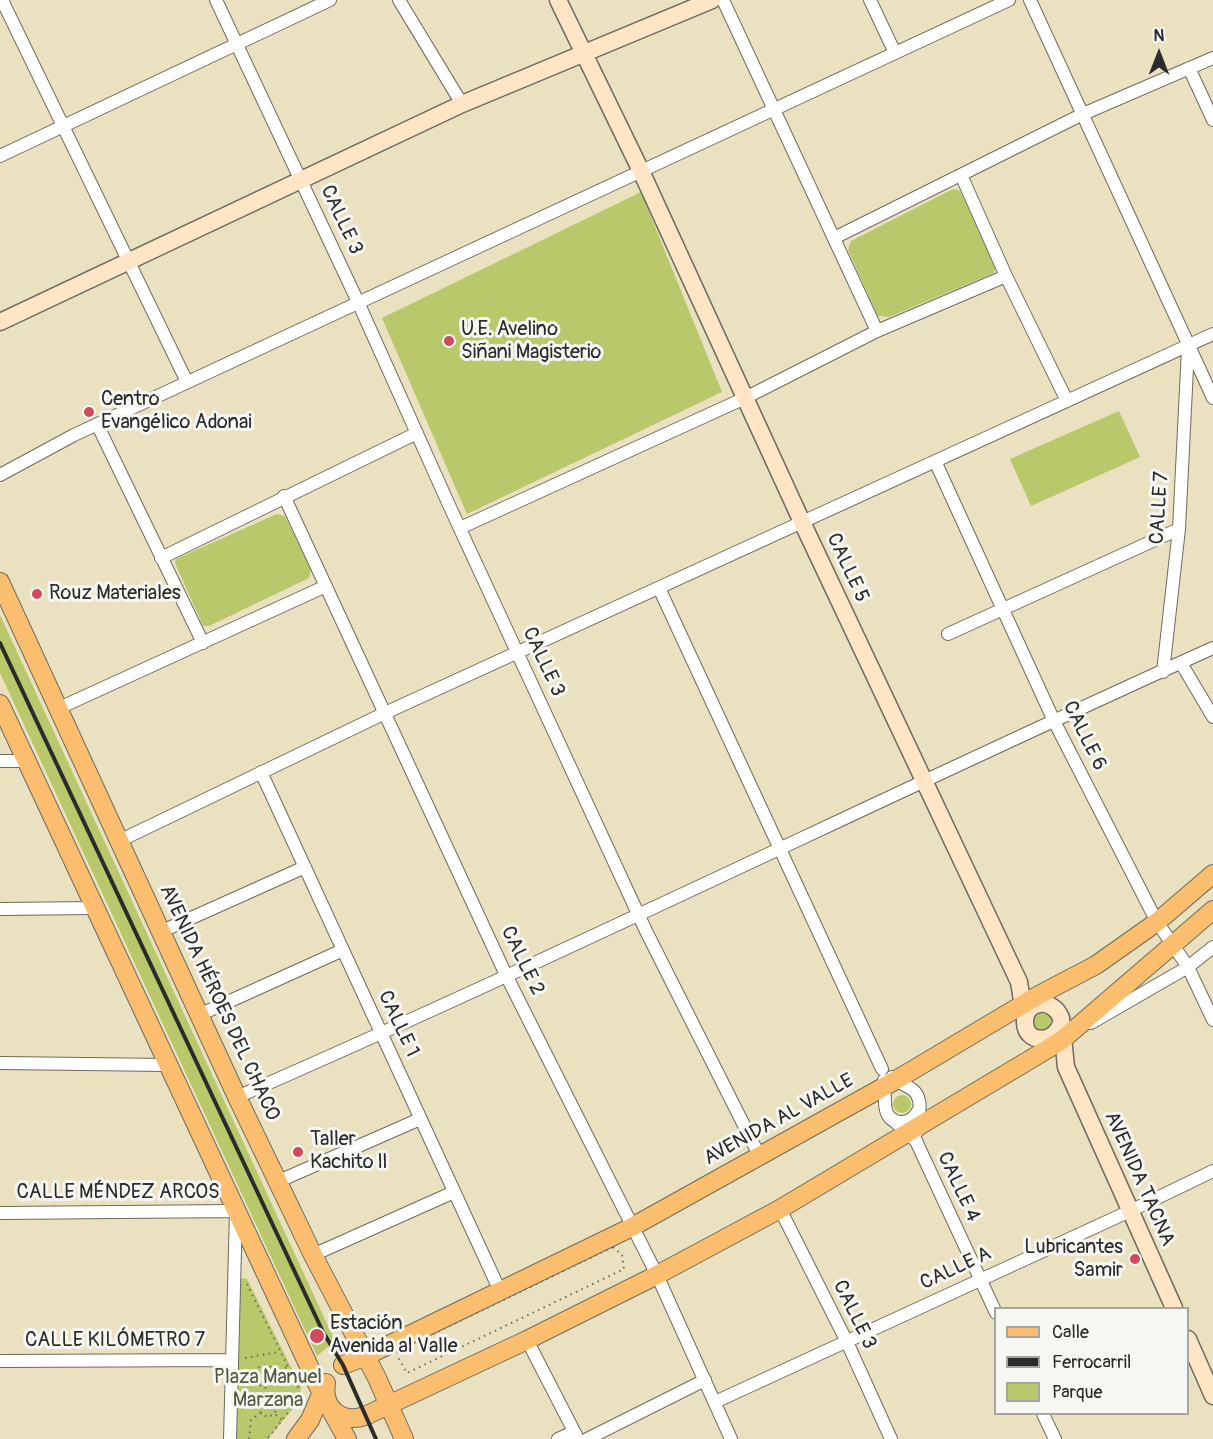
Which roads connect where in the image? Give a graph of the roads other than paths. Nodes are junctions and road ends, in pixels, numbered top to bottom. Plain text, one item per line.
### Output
1 (2, 0) edge
2 (216, 0) edge
3 (330, 0) edge
4 (399, 0) edge
5 (558, 0) edge
6 (712, 0) edge
7 (723, 0) edge
8 (870, 0) edge
9 (1009, 0) edge
10 (1030, 0) edge
11 (237, 44) junction
12 (584, 53) junction
13 (895, 53) junction
14 (1213, 57) edge
15 (1190, 68) junction
16 (462, 104) junction
17 (775, 110) junction
18 (1083, 114) junction
19 (1213, 120) edge
20 (64, 126) junction
21 (0, 156) edge
22 (641, 171) junction
23 (961, 175) junction
24 (301, 179) junction
25 (834, 238) junction
26 (128, 261) junction
27 (1006, 276) junction
28 (358, 302) junction
29 (0, 322) edge
30 (877, 331) junction
31 (1213, 334) edge
32 (1188, 345) junction
33 (187, 382) junction
34 (745, 398) junction
35 (1213, 398) edge
36 (1067, 401) junction
37 (97, 424) junction
38 (417, 433) junction
39 (935, 461) junction
40 (0, 475) edge
41 (284, 496) junction
42 (802, 522) junction
43 (459, 528) junction
44 (1179, 530) junction
45 (161, 558) junction
46 (0, 582) edge
47 (326, 586) junction
48 (659, 588) junction
49 (1003, 609) junction
50 (948, 634) dead end
51 (203, 643) junction
52 (1213, 648) edge
53 (517, 653) junction
54 (1181, 663) junction
55 (1163, 672) junction
56 (0, 704) edge
57 (57, 709) junction
58 (385, 713) junction
59 (1213, 717) edge
60 (1054, 721) junction
61 (0, 761) edge
62 (25, 761) junction
63 (261, 772) junction
64 (925, 782) junction
65 (119, 841) junction
66 (778, 848) junction
67 (305, 867) junction
68 (1213, 874) edge
69 (95, 908) junction
70 (0, 909) edge
71 (1213, 910) edge
72 (638, 914) junction
73 (1157, 922) junction
74 (160, 932) junction
75 (1173, 944) junction
76 (1213, 947) edge
77 (343, 950) junction
78 (1188, 967) junction
79 (506, 975) junction
80 (1032, 1012) junction
81 (199, 1016) junction
82 (1213, 1020) edge
83 (1061, 1031) junction
84 (381, 1034) junction
85 (1046, 1050) junction
86 (0, 1063) edge
87 (168, 1065) junction
88 (1066, 1067) junction
89 (891, 1084) junction
90 (237, 1097) junction
91 (890, 1117) junction
92 (420, 1119) junction
93 (915, 1128) junction
94 (760, 1157) junction
95 (1213, 1171) edge
96 (279, 1181) junction
97 (454, 1192) junction
98 (780, 1209) junction
99 (236, 1211) junction
100 (1130, 1211) junction
101 (0, 1213) edge
102 (632, 1227) junction
103 (313, 1255) junction
104 (657, 1275) junction
105 (980, 1280) junction
106 (500, 1291) junction
107 (1174, 1307) edge
108 (994, 1309) edge
109 (527, 1340) junction
110 (1189, 1341) edge
111 (847, 1342) junction
112 (366, 1356) junction
113 (235, 1360) junction
114 (0, 1361) edge
115 (343, 1365) junction
116 (377, 1378) junction
117 (705, 1380) junction
118 (325, 1394) junction
119 (1213, 1395) edge
120 (715, 1402) junction
121 (389, 1406) junction
122 (1044, 1415) edge
123 (365, 1416) junction
124 (576, 1436) edge
125 (287, 1437) edge
126 (346, 1438) edge
127 (230, 1439) edge
128 (404, 1439) edge
129 (558, 1439) edge
130 (587, 1439) edge
131 (731, 1439) edge
132 (891, 1439) edge
133 (1055, 1439) edge

1 - 20 street
2 - 11 street, CALLE 3
3 - 11 street
4 - 16 street
5 - 12 main road, CALLE 5
6 - 12 main road
7 - 17 street
8 - 13 street
9 - 13 street
10 - 18 street
11 - 20 street
11 - 24 street, CALLE 3
12 - 16 main road
12 - 22 main road, CALLE 5
13 - 17 street
14 - 15 street
15 - 18 street
15 - 19 street
16 - 24 main road
17 - 22 street
17 - 25 street
18 - 23 street
18 - 32 street
20 - 21 street
20 - 26 street
22 - 28 street
22 - 34 main road, CALLE 5
23 - 25 street
23 - 27 street
24 - 26 main road
24 - 28 street, CALLE 3
25 - 30 street
26 - 29 main road
26 - 33 street
27 - 30 street
27 - 36 street
28 - 33 street
28 - 38 street, CALLE 3
30 - 34 street
31 - 32 street
32 - 35 street
32 - 36 street
32 - 44 street, CALLE 7
33 - 37 street
34 - 42 main road, CALLE 5
34 - 43 street
36 - 39 street
37 - 40 street
37 - 45 street
38 - 41 street
38 - 43 street, CALLE 3
39 - 42 street
39 - 49 street, CALLE 6
41 - 45 street
41 - 47 street, CALLE 2
42 - 48 street
42 - 64 main road, CALLE 5
43 - 53 street, CALLE 3
44 - 49 street
44 - 55 street, CALLE 7
45 - 51 street
46 - 57 main road, AVENIDA HÉROES DEL CHACO
47 - 51 street
47 - 58 street, CALLE 2
48 - 53 street
48 - 66 street
49 - 50 street
49 - 60 street, CALLE 6
51 - 57 street
52 - 54 street
53 - 58 street
53 - 72 street, CALLE 3
54 - 55 street
54 - 59 street
55 - 60 street
56 - 62 main road
57 - 65 main road, AVENIDA HÉROES DEL CHACO
58 - 63 street
58 - 79 street, CALLE 2
60 - 64 street
60 - 73 street, CALLE 6
61 - 62 street
62 - 69 main road
63 - 65 street
63 - 67 street, CALLE 1
64 - 66 street
64 - 80 main road, CALLE 5
65 - 74 main road, AVENIDA HÉROES DEL CHACO
66 - 72 street
66 - 89 street
67 - 74 street
67 - 77 street, CALLE 1
68 - 73 main road, AVENIDA AL VALLE
69 - 70 street
69 - 87 main road
71 - 75 main road
72 - 79 street
72 - 94 street, CALLE 3
73 - 75 street, CALLE 6
73 - 80 main road, AVENIDA AL VALLE
74 - 81 main road, AVENIDA HÉROES DEL CHACO
75 - 78 street, CALLE 6
75 - 83 main road
76 - 78 street
77 - 81 street
77 - 84 street, CALLE 1
78 - 82 street, CALLE 6
78 - 83 street
79 - 84 street
79 - 102 street, CALLE 2
80 - 83 main road
80 - 83 main road
80 - 85 main road, AVENIDA TACNA
80 - 89 main road, AVENIDA AL VALLE
81 - 90 main road, AVENIDA HÉROES DEL CHACO
83 - 85 main road
83 - 88 main road, AVENIDA TACNA
84 - 90 street
84 - 92 street, CALLE 1
85 - 88 main road, AVENIDA TACNA
85 - 93 main road
86 - 87 street
87 - 99 main road
88 - 100 main road, AVENIDA TACNA
89 - 91 street
89 - 93 street
89 - 94 main road, AVENIDA AL VALLE
90 - 96 main road, AVENIDA HÉROES DEL CHACO
91 - 93 street, CALLE 4
91 - 93 street
92 - 96 street
92 - 97 street, CALLE 1
93 - 98 main road
93 - 105 street, CALLE 4
94 - 102 main road, AVENIDA AL VALLE
95 - 100 street, CALLE A
96 - 103 main road, AVENIDA HÉROES DEL CHACO
97 - 103 street
97 - 106 street, CALLE 1
98 - 104 main road
98 - 111 street, CALLE 3
99 - 101 street, CALLE MÉNDEZ ARCOS
99 - 113 street
99 - 118 main road
100 - 105 street, CALLE A
100 - 107 main road, AVENIDA TACNA
102 - 104 street, CALLE 2
102 - 106 main road, AVENIDA AL VALLE
103 - 112 main road, AVENIDA HÉROES DEL CHACO
104 - 109 main road
104 - 117 street, CALLE 2
105 - 108 street, CALLE 4
105 - 111 street, CALLE A
106 - 112 main road, AVENIDA AL VALLE
109 - 121 main road
109 - 124 street
110 - 119 main road
111 - 120 street, CALLE A
111 - 132 street, CALLE 3
112 - 115 main road, AVENIDA AL VALLE
112 - 116 main road, AVENIDA HÉROES DEL CHACO
113 - 114 street, CALLE KILÓMETRO 7
113 - 127 street
115 - 116 main road
115 - 118 main road
116 - 121 main road, AVENIDA HÉROES DEL CHACO
116 - 123 main road
117 - 120 street, CALLE 2
117 - 130 street
118 - 123 main road
118 - 125 main road
118 - 126 main road
120 - 131 street, CALLE 2
121 - 123 main road
121 - 128 main road, AVENIDA HÉROES DEL CHACO
122 - 133 street
123 - 126 main road
124 - 129 street

